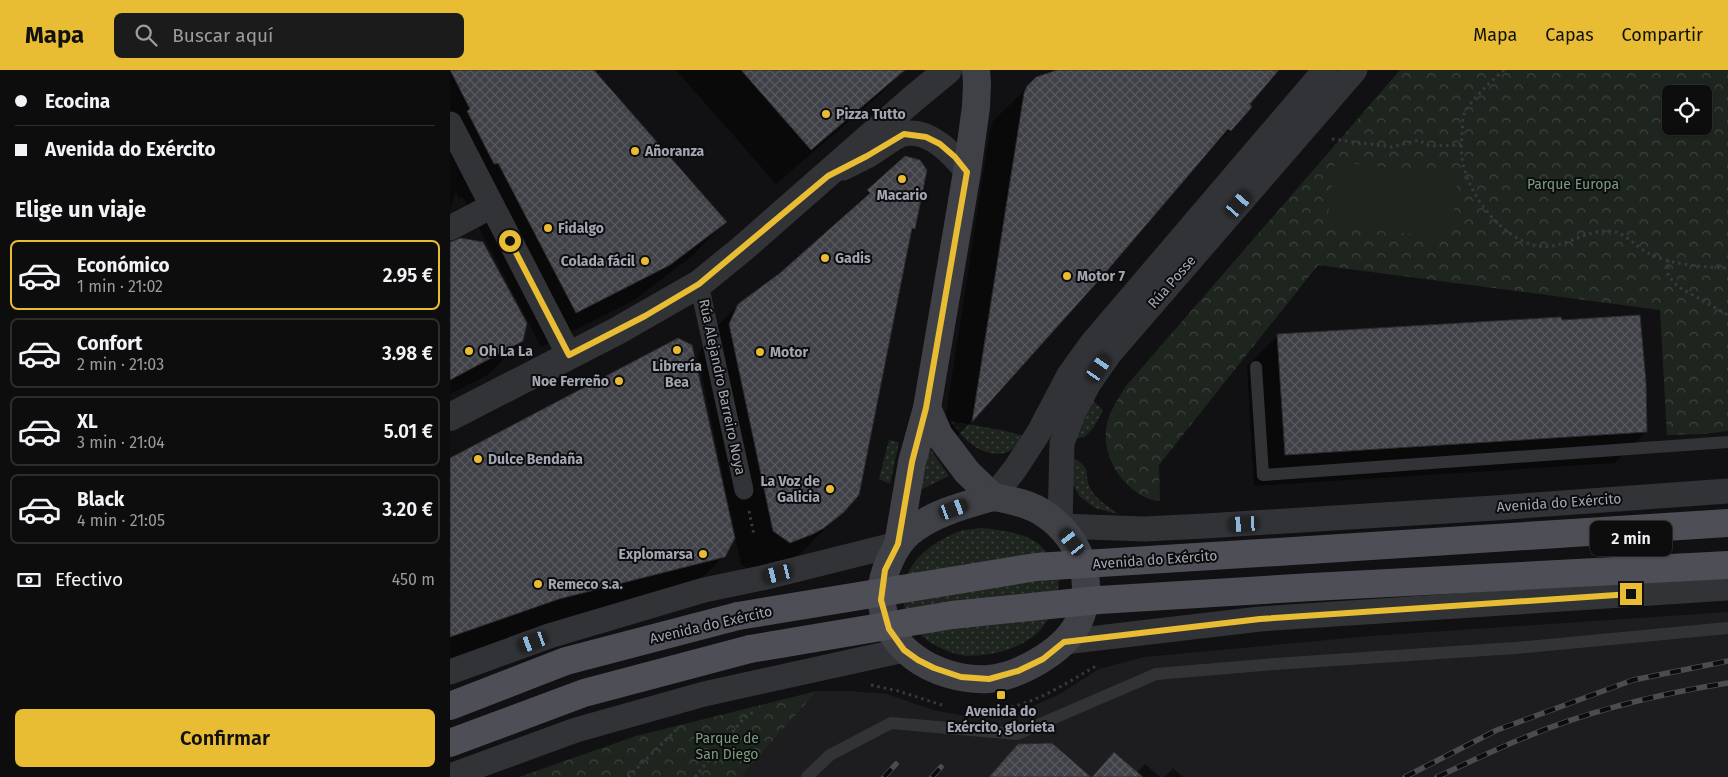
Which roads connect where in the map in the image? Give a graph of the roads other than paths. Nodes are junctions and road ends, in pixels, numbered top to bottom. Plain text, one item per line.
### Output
1 (948, 70) edge
2 (976, 70) edge
3 (1325, 70) edge
4 (1355, 70) edge
5 (450, 124) edge
6 (967, 172) junction
7 (828, 176) junction
8 (492, 206) junction
9 (450, 228) edge
10 (699, 284) junction
11 (569, 355) junction
12 (1256, 368) dead end
13 (926, 408) junction
14 (450, 416) edge
15 (1728, 442) edge
16 (744, 490) dead end
17 (1728, 491) edge
18 (993, 497) junction
19 (1728, 523) edge
20 (1060, 526) junction
21 (898, 544) junction
22 (1728, 566) edge
23 (1728, 588) edge
24 (1728, 628) edge
25 (1064, 642) junction
26 (904, 650) junction
27 (450, 672) edge
28 (450, 706) edge
29 (450, 743) edge
30 (450, 776) edge
31 (806, 777) edge

1 - 7 street
2 - 6 main road
3 - 18 street, Rúa Posse
4 - 20 street, Rúa Posse
5 - 8 street
6 - 7 street
6 - 13 main road
7 - 10 street
8 - 9 street
8 - 11 street
10 - 11 street
10 - 16 street, Rúa Alejandro Barreiro Noya
11 - 14 street
12 - 15 lane
13 - 18 main road
13 - 21 main road
17 - 20 street, Avenida do Exército
18 - 20 main road
18 - 21 main road
19 - 28 main road, Avenida do Exército, bridge
20 - 25 main road
21 - 26 main road
21 - 27 street
22 - 29 main road, bridge
23 - 25 street
24 - 31 lane
25 - 26 main road
26 - 30 street

